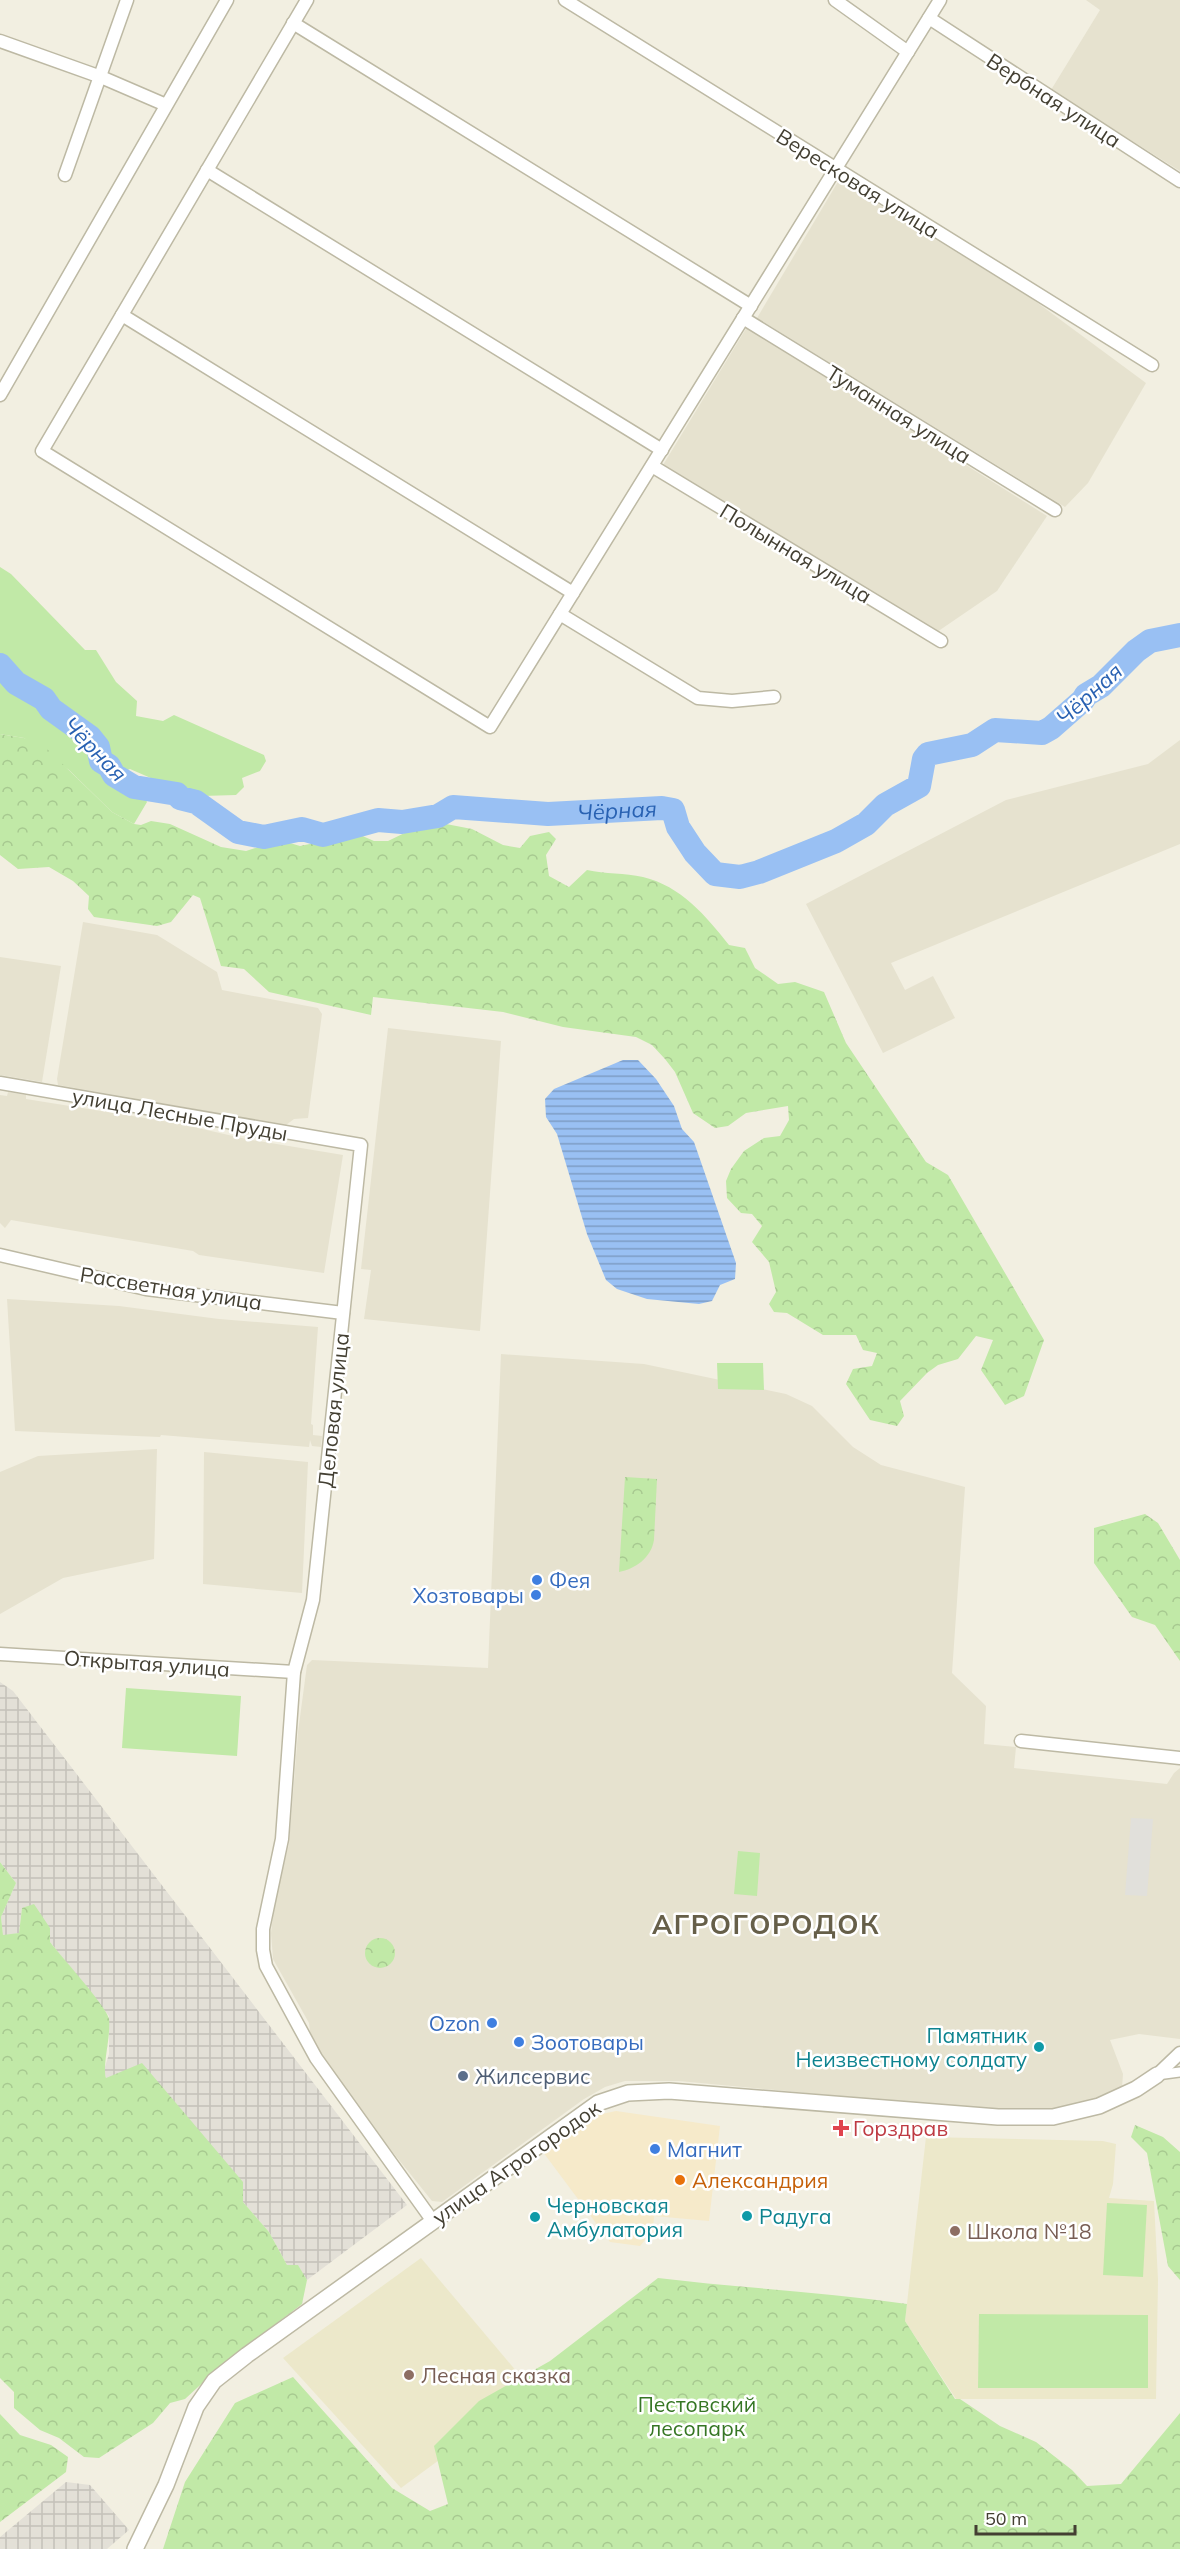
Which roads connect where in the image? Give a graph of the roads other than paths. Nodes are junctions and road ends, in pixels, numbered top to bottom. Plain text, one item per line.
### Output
1 (127, 0) edge
2 (227, 0) edge
3 (307, 0) edge
4 (565, 0) edge
5 (835, 0) edge
6 (940, 0) edge
7 (929, 18) junction
8 (293, 23) junction
9 (0, 41) edge
10 (908, 52) junction
11 (101, 77) junction
12 (166, 105) junction
13 (207, 170) junction
14 (836, 170) junction
15 (65, 175) dead end
16 (1180, 181) edge
17 (751, 306) junction
18 (122, 315) junction
19 (743, 318) junction
20 (1152, 365) dead end
21 (0, 395) edge
22 (662, 450) junction
23 (652, 466) junction
24 (1055, 510) dead end
25 (573, 593) junction
26 (560, 614) junction
27 (941, 641) dead end
28 (774, 697) dead end
29 (0, 1083) edge
30 (361, 1145) joint
31 (0, 1255) edge
32 (343, 1313) junction
33 (0, 1654) edge
34 (294, 1672) junction
35 (1022, 1741) dead end
36 (1180, 1758) edge
37 (1180, 2053) edge
38 (1180, 2072) edge
39 (1157, 2075) junction
40 (432, 2220) junction
41 (135, 2549) edge

1 - 11 street
2 - 12 street
3 - 8 street
4 - 14 street, Вересковая улица
5 - 10 street
6 - 7 street
7 - 10 street
7 - 16 street, Вербная улица
8 - 13 street
8 - 17 street
9 - 11 street
10 - 14 street
11 - 12 street
11 - 15 street
12 - 21 street
13 - 18 street
13 - 22 street
14 - 17 street
14 - 20 street, Вересковая улица
17 - 19 street
18 - 25 street
18 - 26 street
19 - 22 street
19 - 24 street, Туманная улица
22 - 23 street
23 - 25 street
23 - 27 street, Полынная улица
25 - 26 street
26 - 28 street
29 - 30 street, улица Лесные Пруды
30 - 32 street, Деловая улица
31 - 32 street, Рассветная улица
32 - 34 street, Деловая улица
33 - 34 street, Открытая улица
34 - 40 street, Деловая улица
35 - 36 street
37 - 39 street, улица Агрогородок
38 - 39 street
39 - 40 street, улица Агрогородок
40 - 41 street, улица Агрогородок

